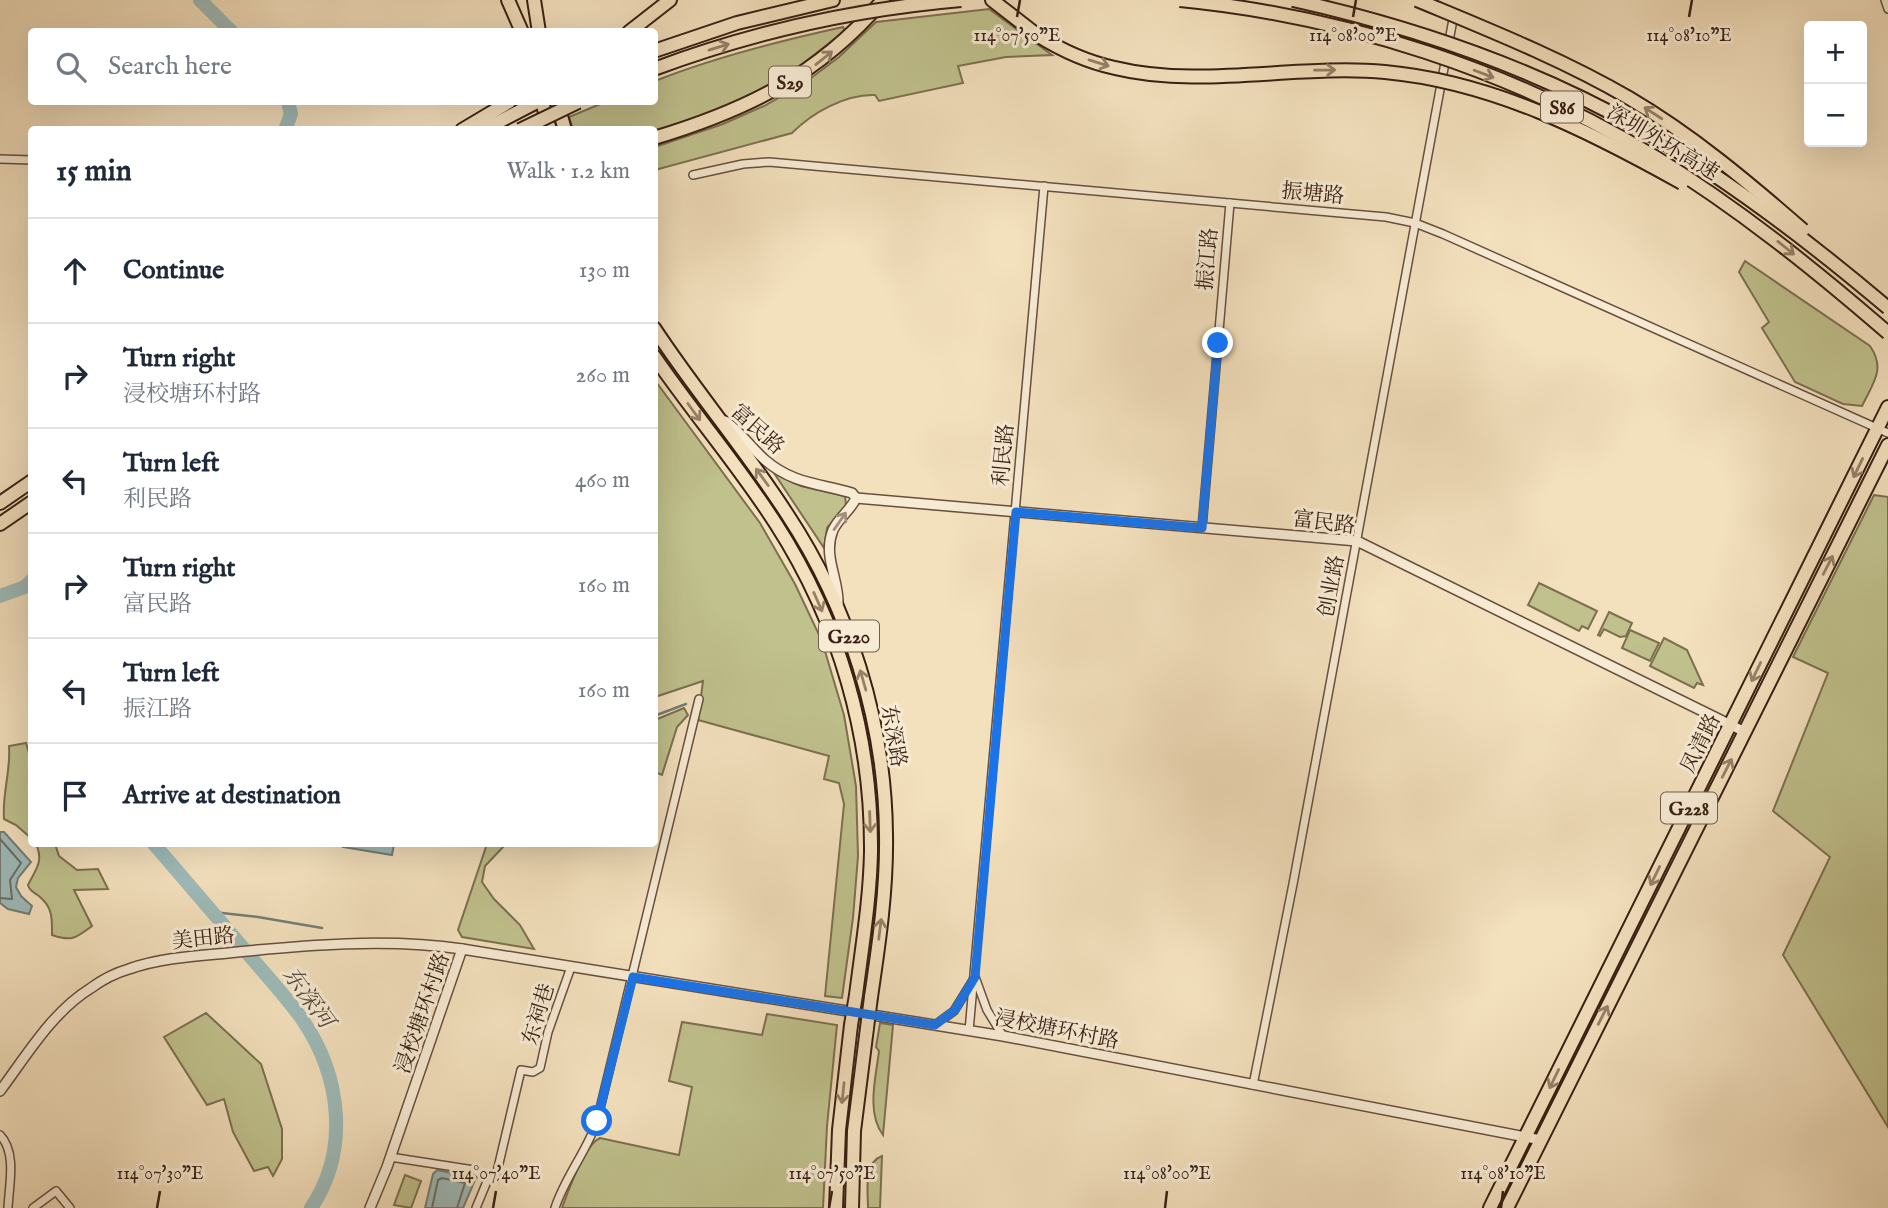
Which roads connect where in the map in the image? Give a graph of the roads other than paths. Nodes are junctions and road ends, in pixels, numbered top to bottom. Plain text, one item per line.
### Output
1 (508, 0) edge
2 (519, 0) edge
3 (534, 0) edge
4 (670, 0) edge
5 (832, 0) edge
6 (883, 0) edge
7 (961, 0) edge
8 (992, 0) edge
9 (1180, 0) edge
10 (1293, 0) edge
11 (1417, 0) edge
12 (1885, 0) edge
13 (1888, 9) edge
14 (1455, 10) dead end
15 (521, 28) edge
16 (522, 28) edge
17 (538, 28) edge
18 (634, 28) edge
19 (658, 50) edge
20 (658, 68) edge
21 (504, 105) edge
22 (533, 105) edge
23 (540, 105) edge
24 (558, 105) edge
25 (572, 105) edge
26 (469, 126) edge
27 (491, 126) edge
28 (528, 126) edge
29 (548, 126) edge
30 (564, 126) edge
31 (658, 137) edge
32 (0, 159) edge
33 (28, 160) edge
34 (693, 175) dead end
35 (1044, 186) junction
36 (1230, 203) junction
37 (1415, 223) junction
38 (1755, 225) junction
39 (1875, 297) junction
40 (1888, 308) edge
41 (1888, 333) edge
42 (658, 334) edge
43 (658, 362) edge
44 (1888, 407) edge
45 (715, 413) junction
46 (1883, 431) edge
47 (1888, 445) edge
48 (28, 484) edge
49 (856, 498) junction
50 (0, 503) edge
51 (28, 505) edge
52 (1016, 512) junction
53 (0, 524) edge
54 (1202, 528) junction
55 (1357, 541) junction
56 (838, 609) junction
57 (699, 699) dead end
58 (1730, 725) junction
59 (1745, 732) junction
60 (463, 949) junction
61 (571, 967) junction
62 (633, 977) junction
63 (975, 977) junction
64 (935, 1025) junction
65 (969, 1031) junction
66 (1003, 1036) junction
67 (1254, 1085) junction
68 (0, 1091) edge
69 (0, 1135) edge
70 (1525, 1137) junction
71 (1541, 1140) junction
72 (390, 1157) junction
73 (488, 1179) junction
74 (374, 1207) edge
75 (8, 1208) edge
76 (33, 1208) edge
77 (70, 1208) edge
78 (476, 1208) edge
79 (555, 1208) edge
80 (836, 1208) edge
81 (852, 1208) edge
82 (1490, 1208) edge
83 (1507, 1208) edge

1 - 15 highway
2 - 16 highway
3 - 17 highway
4 - 18 highway
5 - 19 highway
31 -> 6 highway, S29
20 -> 7 highway, bridge
8 -> 38 highway, bridge
9 -> 38 highway, 深圳外环高速 / S86, bridge
10 - 39 highway, 深圳外环高速 / S86, bridge
39 -> 11 highway, bridge
12 - 13 street
14 - 37 street, 创业路
21 - 26 highway
22 - 27 highway
23 - 29 highway
24 - 30 highway
25 - 28 highway, bridge
32 - 33 street
34 - 35 street, 振塘路
35 - 36 street, 振塘路
35 - 52 street, 利民路
36 - 37 street, 振塘路
36 - 54 street, 振江路
37 - 46 street, 振塘路
37 - 55 street, 创业路
38 -> 41 highway, 深圳外环高速 / S86, bridge
39 - 40 highway, 深圳外环高速 / S86, bridge
42 - 45 highway, 东深路 / G220
43 -> 80 highway, 东深路 / G220, bridge
44 - 46 highway, 凤清路 / G228
45 - 49 street, 富民路
56 -> 45 highway, 东深路 / G220
46 -> 58 highway, 凤清路 / G228
59 -> 47 highway, 凤清路 / G228
48 - 50 highway
49 - 52 street, 富民路
56 -> 49 street
51 - 53 highway
52 - 54 street, 富民路
52 - 63 street, 利民路
54 - 55 street, 富民路
55 - 58 street, 富民路
55 - 67 street, 创业路
81 -> 56 highway, 东深路 / G220, bridge
57 - 62 street
58 - 59 street, 富民路
58 -> 70 highway, 凤清路 / G228
71 -> 59 highway, 凤清路 / G228
60 - 61 street, 浸校塘环村路
60 - 68 street, 美田路
60 - 72 street, 浸校塘环村路
61 - 62 street, 浸校塘环村路
61 - 73 street, 东祠巷
62 - 64 street, 浸校塘环村路
62 - 79 street
63 - 64 street, 利民路
63 - 65 street, 利民路
63 - 66 street, 利民路
64 - 65 street, 浸校塘环村路
65 - 66 street, 浸校塘环村路
66 - 67 street, 浸校塘环村路
67 - 70 street, 浸校塘环村路
69 - 75 street
70 - 71 street, 浸校塘环村路
70 - 82 highway, 凤清路 / G228
71 - 83 highway, 凤清路 / G228
72 - 73 street
72 - 74 street, 浸校塘环村路
73 - 78 street, 东祠巷
76 - 77 street

